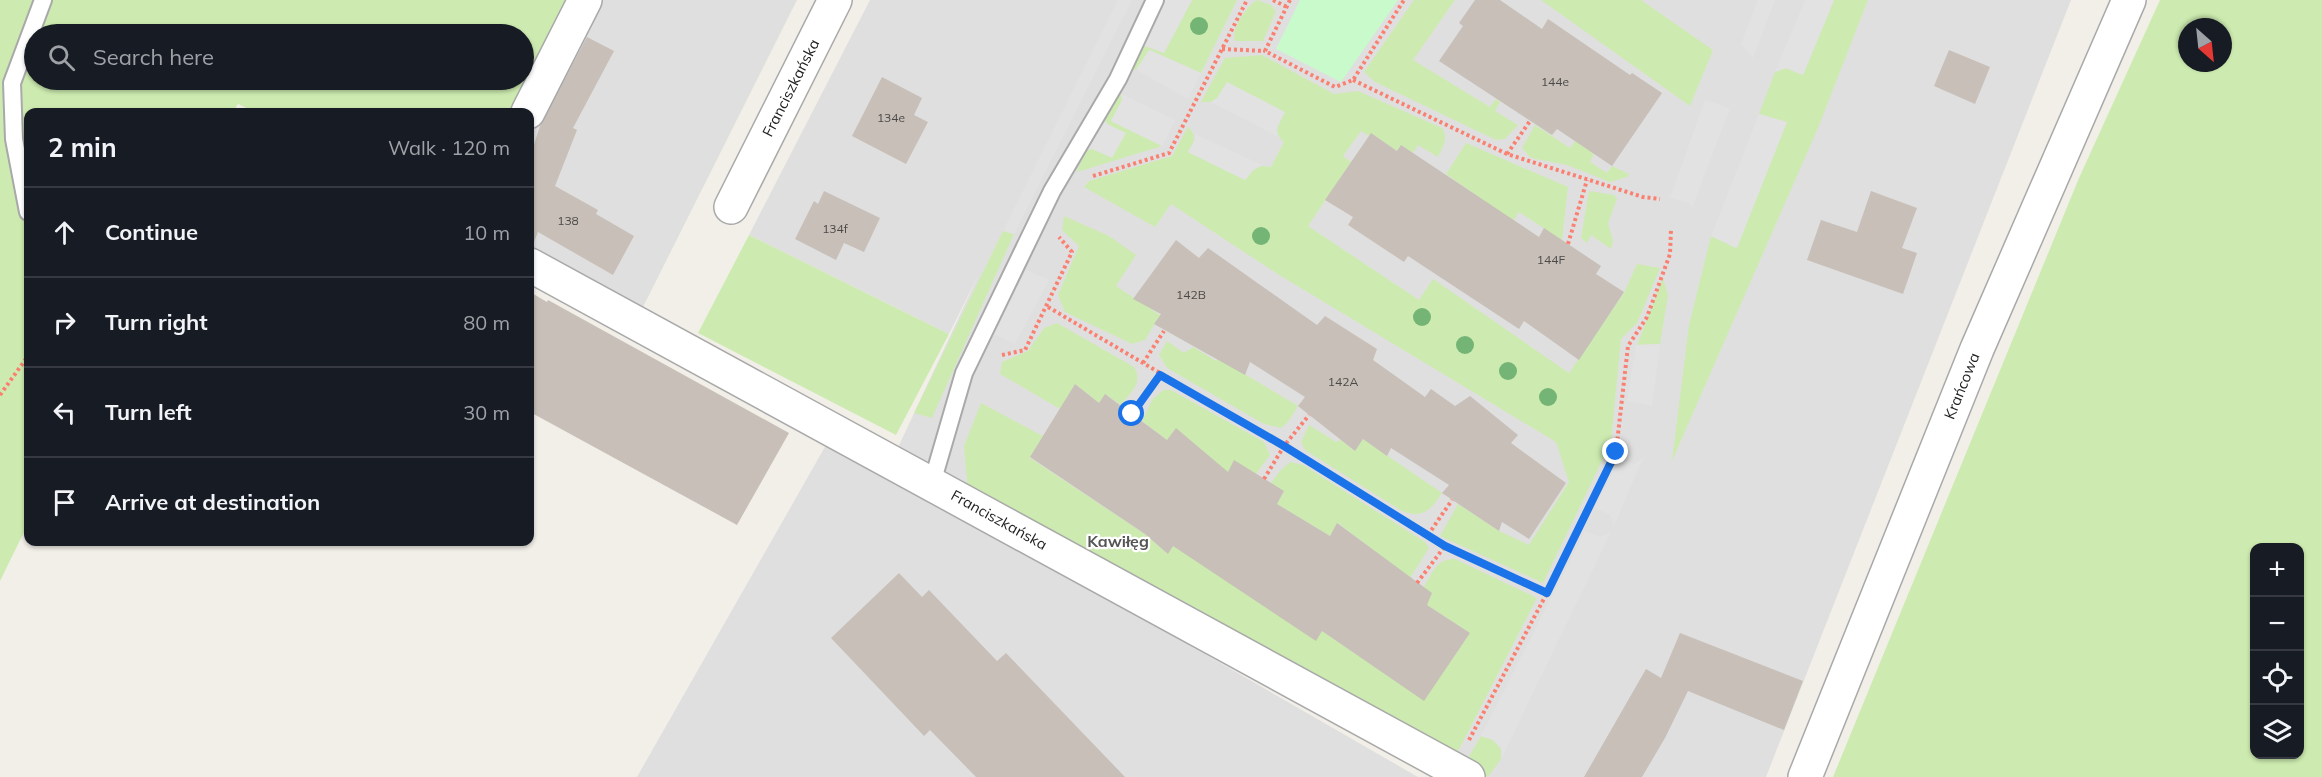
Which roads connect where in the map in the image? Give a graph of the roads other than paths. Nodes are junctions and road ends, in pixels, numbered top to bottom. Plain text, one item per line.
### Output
1 (43, 0) edge
2 (585, 0) edge
3 (835, 0) edge
4 (1155, 0) edge
5 (2129, 0) edge
6 (34, 24) edge
7 (24, 51) edge
8 (530, 108) edge
9 (24, 191) edge
10 (731, 207) dead end
11 (534, 267) edge
12 (932, 483) junction
13 (1461, 773) edge
14 (1805, 777) edge

1 - 6 lane
2 - 8 street
3 - 10 street, Franciszkańska
4 - 12 lane
5 - 14 street, Krańcowa
7 - 9 lane
11 - 12 street, Franciszkańska
12 - 13 street, Franciszkańska

